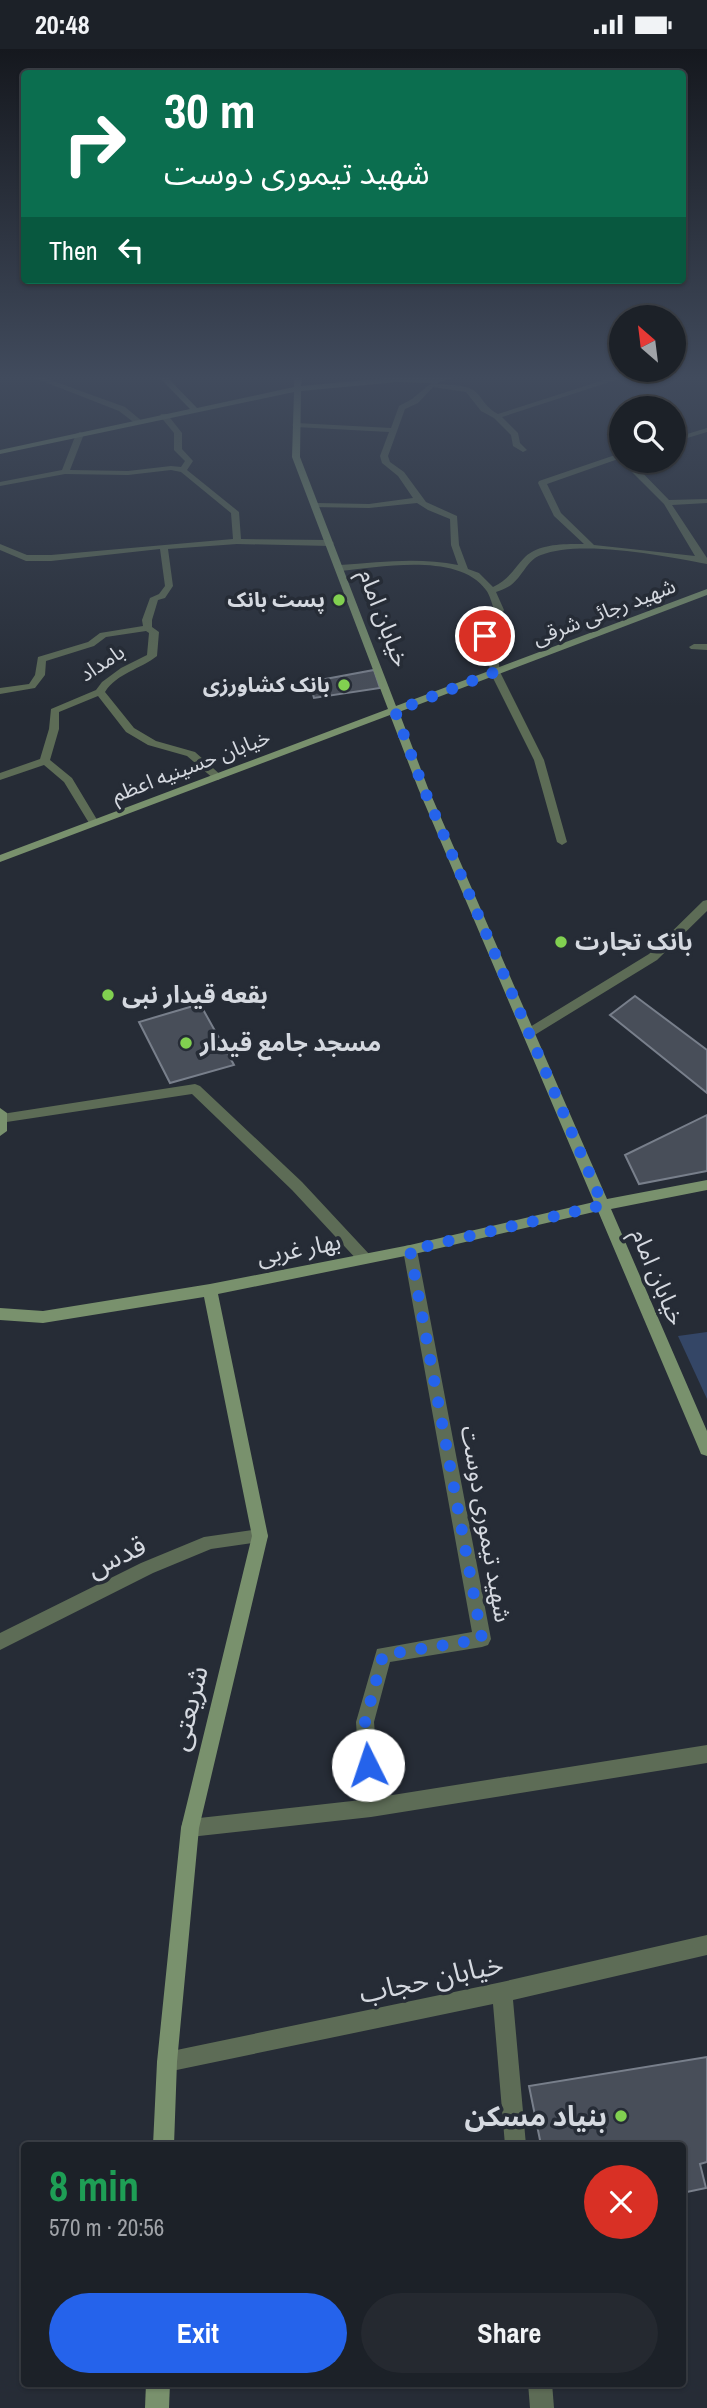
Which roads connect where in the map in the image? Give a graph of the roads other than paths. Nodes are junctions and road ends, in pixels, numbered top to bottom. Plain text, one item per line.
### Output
1 (204, 487) edge
2 (308, 487) edge
3 (410, 487) edge
4 (544, 487) edge
5 (651, 487) edge
6 (419, 500) junction
7 (707, 501) edge
8 (667, 503) junction
9 (315, 505) junction
10 (237, 541) junction
11 (330, 543) junction
12 (0, 547) edge
13 (592, 547) junction
14 (164, 548) junction
15 (704, 561) edge
16 (340, 568) junction
17 (464, 569) junction
18 (493, 590) junction
19 (707, 592) edge
20 (148, 628) junction
21 (694, 647) dead end
22 (707, 647) edge
23 (495, 672) junction
24 (0, 691) edge
25 (100, 692) junction
26 (395, 711) junction
27 (45, 761) junction
28 (0, 777) edge
29 (218, 777) junction
30 (94, 823) junction
31 (562, 842) dead end
32 (0, 859) edge
33 (707, 904) edge
34 (529, 1033) junction
35 (1, 1121) edge
36 (707, 1185) edge
37 (603, 1205) junction
38 (410, 1250) junction
39 (365, 1259) junction
40 (210, 1290) junction
41 (0, 1314) edge
42 (707, 1449) edge
43 (260, 1536) junction
44 (0, 1642) edge
45 (707, 1754) edge
46 (371, 1808) junction
47 (190, 1828) junction
48 (707, 1945) edge
49 (502, 1992) junction
50 (167, 2062) junction
51 (164, 2142) edge
52 (516, 2142) edge
53 (158, 2387) edge
54 (540, 2387) edge
55 (158, 2408) edge
56 (542, 2408) edge

1 - 10 street
2 - 9 street, خیابان امام
3 - 6 street
4 - 13 street
5 - 8 street
6 - 9 street
6 - 17 street
7 - 8 street
8 - 15 street
9 - 11 street, خیابان امام
10 - 11 street
10 - 14 street
11 - 16 street, خیابان امام
12 - 14 street
13 - 15 street
13 - 18 street
14 - 20 street, بامداد
16 - 17 street
16 - 26 street, خیابان امام
17 - 18 street
18 - 23 street
19 - 23 street, شهید رجائی شرقی
20 - 24 street
20 - 25 street, بامداد
21 - 22 street
23 - 26 street, شهید رجائی شرقی
23 - 31 street
25 - 27 street, بامداد
25 - 29 street
26 - 29 street, خیابان حسینیه اعظم
26 - 34 street, خیابان امام
27 - 28 street
27 - 30 street
29 - 30 street, خیابان حسینیه اعظم
30 - 32 street, خیابان حسینیه اعظم
33 - 34 street
34 - 37 street, خیابان امام
35 - 39 street
36 - 37 street, بهار غربی
37 - 38 street, بهار غربی
37 - 42 street, خیابان امام
38 - 39 street, بهار غربی
38 - 46 street, شهید تیموری دوست
39 - 40 street, بهار غربی
40 - 41 street, بهار غربی
40 - 43 street, شریعتی
43 - 44 street, قدس
43 - 47 street, شریعتی
45 - 46 street
46 - 47 street
47 - 50 street, شریعتی
48 - 49 street, خیابان حجاب
49 - 50 street, خیابان حجاب
49 - 52 street
50 - 51 street, شریعتی
53 - 55 street
54 - 56 street

